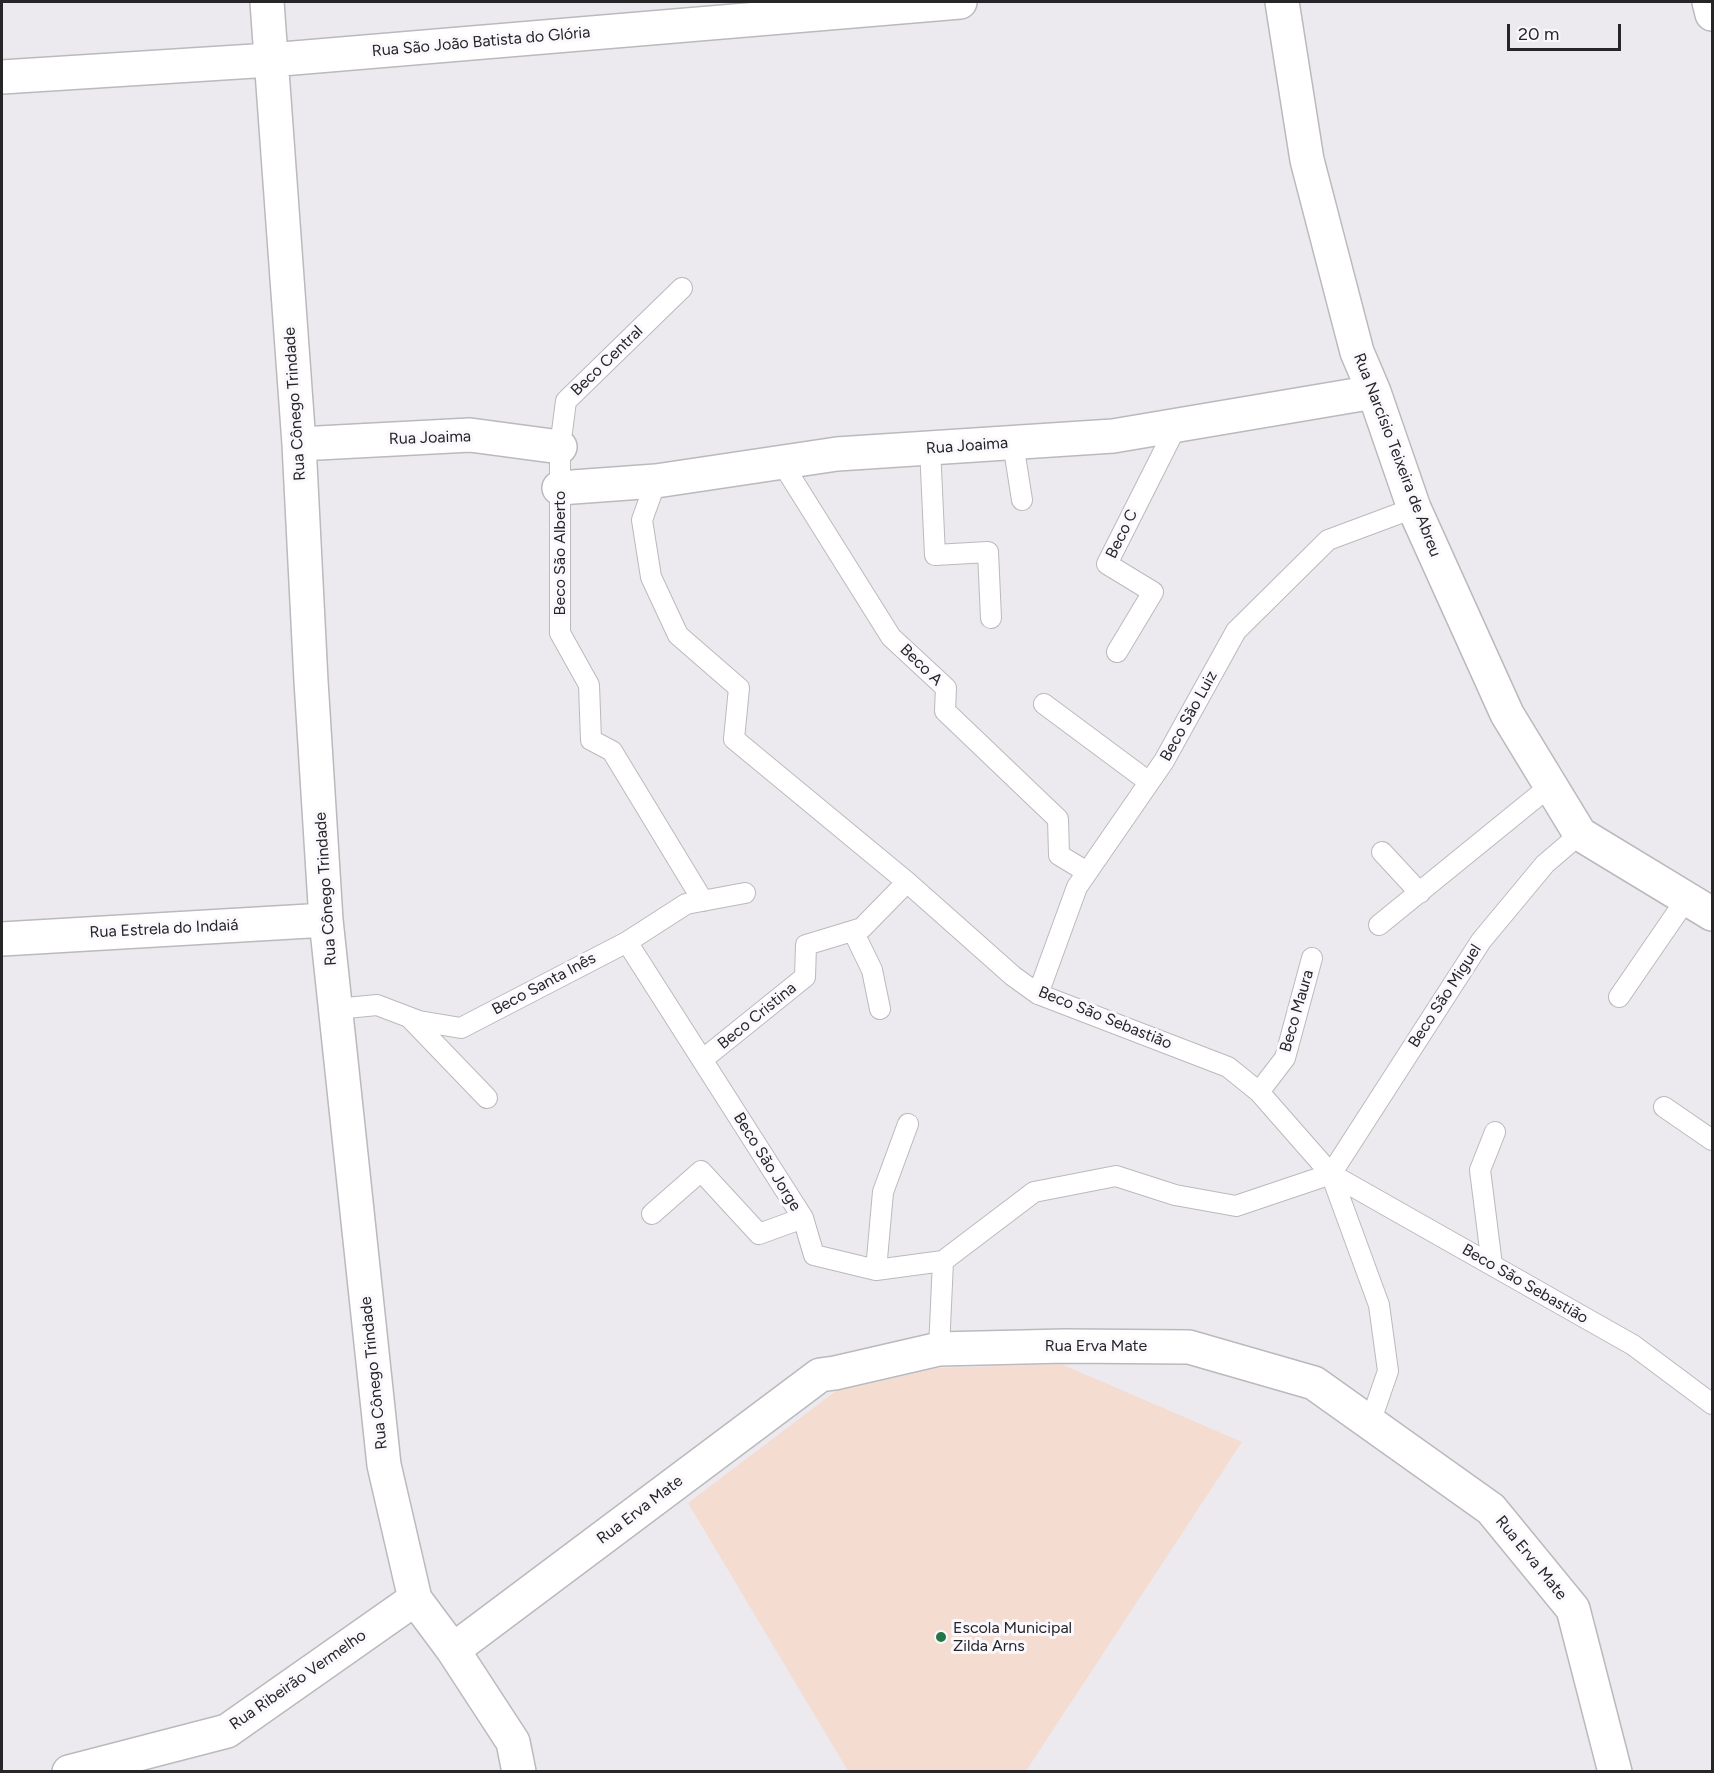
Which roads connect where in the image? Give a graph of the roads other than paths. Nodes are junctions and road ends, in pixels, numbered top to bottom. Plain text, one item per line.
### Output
1 (267, 2) edge
2 (960, 2) edge
3 (1282, 2) edge
4 (1709, 2) edge
5 (1713, 14) edge
6 (270, 60) junction
7 (2, 77) edge
8 (682, 288) dead end
9 (1374, 392) junction
10 (1177, 425) junction
11 (1013, 443) junction
12 (299, 444) junction
13 (560, 447) junction
14 (930, 448) junction
15 (782, 463) junction
16 (656, 481) junction
17 (559, 488) junction
18 (1022, 500) dead end
19 (1414, 508) junction
20 (991, 618) dead end
21 (1117, 652) dead end
22 (1044, 704) dead end
23 (1149, 782) junction
24 (1550, 786) junction
25 (1580, 834) junction
26 (1382, 852) dead end
27 (1087, 872) junction
28 (907, 882) junction
29 (745, 893) dead end
30 (1420, 893) junction
31 (703, 901) junction
32 (1700, 906) edge
33 (326, 920) junction
34 (1379, 925) dead end
35 (853, 931) junction
36 (2, 939) edge
37 (627, 942) junction
38 (1312, 958) dead end
39 (1038, 994) junction
40 (1619, 997) dead end
41 (336, 1009) junction
42 (880, 1009) dead end
43 (408, 1016) junction
44 (702, 1060) junction
45 (1259, 1092) junction
46 (487, 1098) dead end
47 (1664, 1107) dead end
48 (909, 1124) dead end
49 (1494, 1132) dead end
50 (1713, 1140) edge
51 (1331, 1174) junction
52 (652, 1214) dead end
53 (802, 1218) junction
54 (943, 1260) junction
55 (1492, 1265) junction
56 (876, 1270) junction
57 (939, 1349) junction
58 (1713, 1404) edge
59 (1370, 1423) junction
60 (415, 1599) junction
61 (453, 1650) junction
62 (516, 1757) edge
63 (69, 1772) edge
64 (1615, 1772) edge

1 - 6 street, Rua Cônego Trindade
2 - 6 street, Rua São João Batista do Glória
3 - 9 street, Rua Narcísio Teixeira de Abreu
4 - 5 street
6 - 7 street, Rua São João Batista do Glória
6 - 12 street, Rua Cônego Trindade
8 - 13 lane, Beco Central
9 - 10 street, Rua Joaima
9 - 19 street, Rua Narcísio Teixeira de Abreu
10 - 11 street, Rua Joaima
10 - 21 lane, Beco C
11 - 14 street, Rua Joaima
11 - 18 lane
12 - 13 street, Rua Joaima
12 - 33 street, Rua Cônego Trindade
13 - 17 lane, Beco São Alberto
14 - 15 street, Rua Joaima
14 - 20 lane
15 - 16 street, Rua Joaima
15 - 27 lane, Beco A
16 - 17 street, Rua Joaima
16 - 28 lane, Beco São Sebastião
17 - 31 lane, Beco São Alberto
19 - 23 lane, Beco São Luiz
19 - 24 street, Rua Narcísio Teixeira de Abreu
22 - 23 lane
23 - 27 lane, Beco São Luiz
24 - 25 street, Rua Narcísio Teixeira de Abreu
24 - 30 lane
25 - 32 street, Rua Narcísio Teixeira de Abreu
25 - 51 lane, Beco São Miguel
26 - 30 lane
27 - 39 lane, Beco São Luiz
28 - 35 lane, Beco Cristina
28 - 39 lane, Beco São Sebastião
29 - 31 lane, Beco Santa Inês
30 - 34 lane
31 - 37 lane, Beco Santa Inês
32 - 40 lane
33 - 36 street, Rua Estrela do Indaiá
33 - 41 street, Rua Cônego Trindade
35 - 42 lane
35 - 44 lane, Beco Cristina
37 - 43 lane, Beco Santa Inês
37 - 44 lane, Beco São Jorge
38 - 45 lane, Beco Maura
39 - 45 lane, Beco São Sebastião
41 - 43 lane, Beco Santa Inês
41 - 60 street, Rua Cônego Trindade
43 - 46 lane
44 - 53 lane, Beco São Jorge
45 - 51 lane, Beco São Sebastião
47 - 50 lane
48 - 56 lane
49 - 55 lane
51 - 54 lane, Beco São Jorge
51 - 55 lane, Beco São Sebastião
51 - 59 lane
52 - 53 lane
53 - 56 lane, Beco São Jorge
54 - 56 lane, Beco São Jorge
54 - 57 lane
55 - 58 lane, Beco São Sebastião
57 - 59 street, Rua Erva Mate
57 - 61 street, Rua Erva Mate
59 - 64 street, Rua Erva Mate
60 - 61 street, Rua Cônego Trindade
60 - 63 street, Rua Ribeirão Vermelho
61 - 62 street, Rua Cônego Trindade

